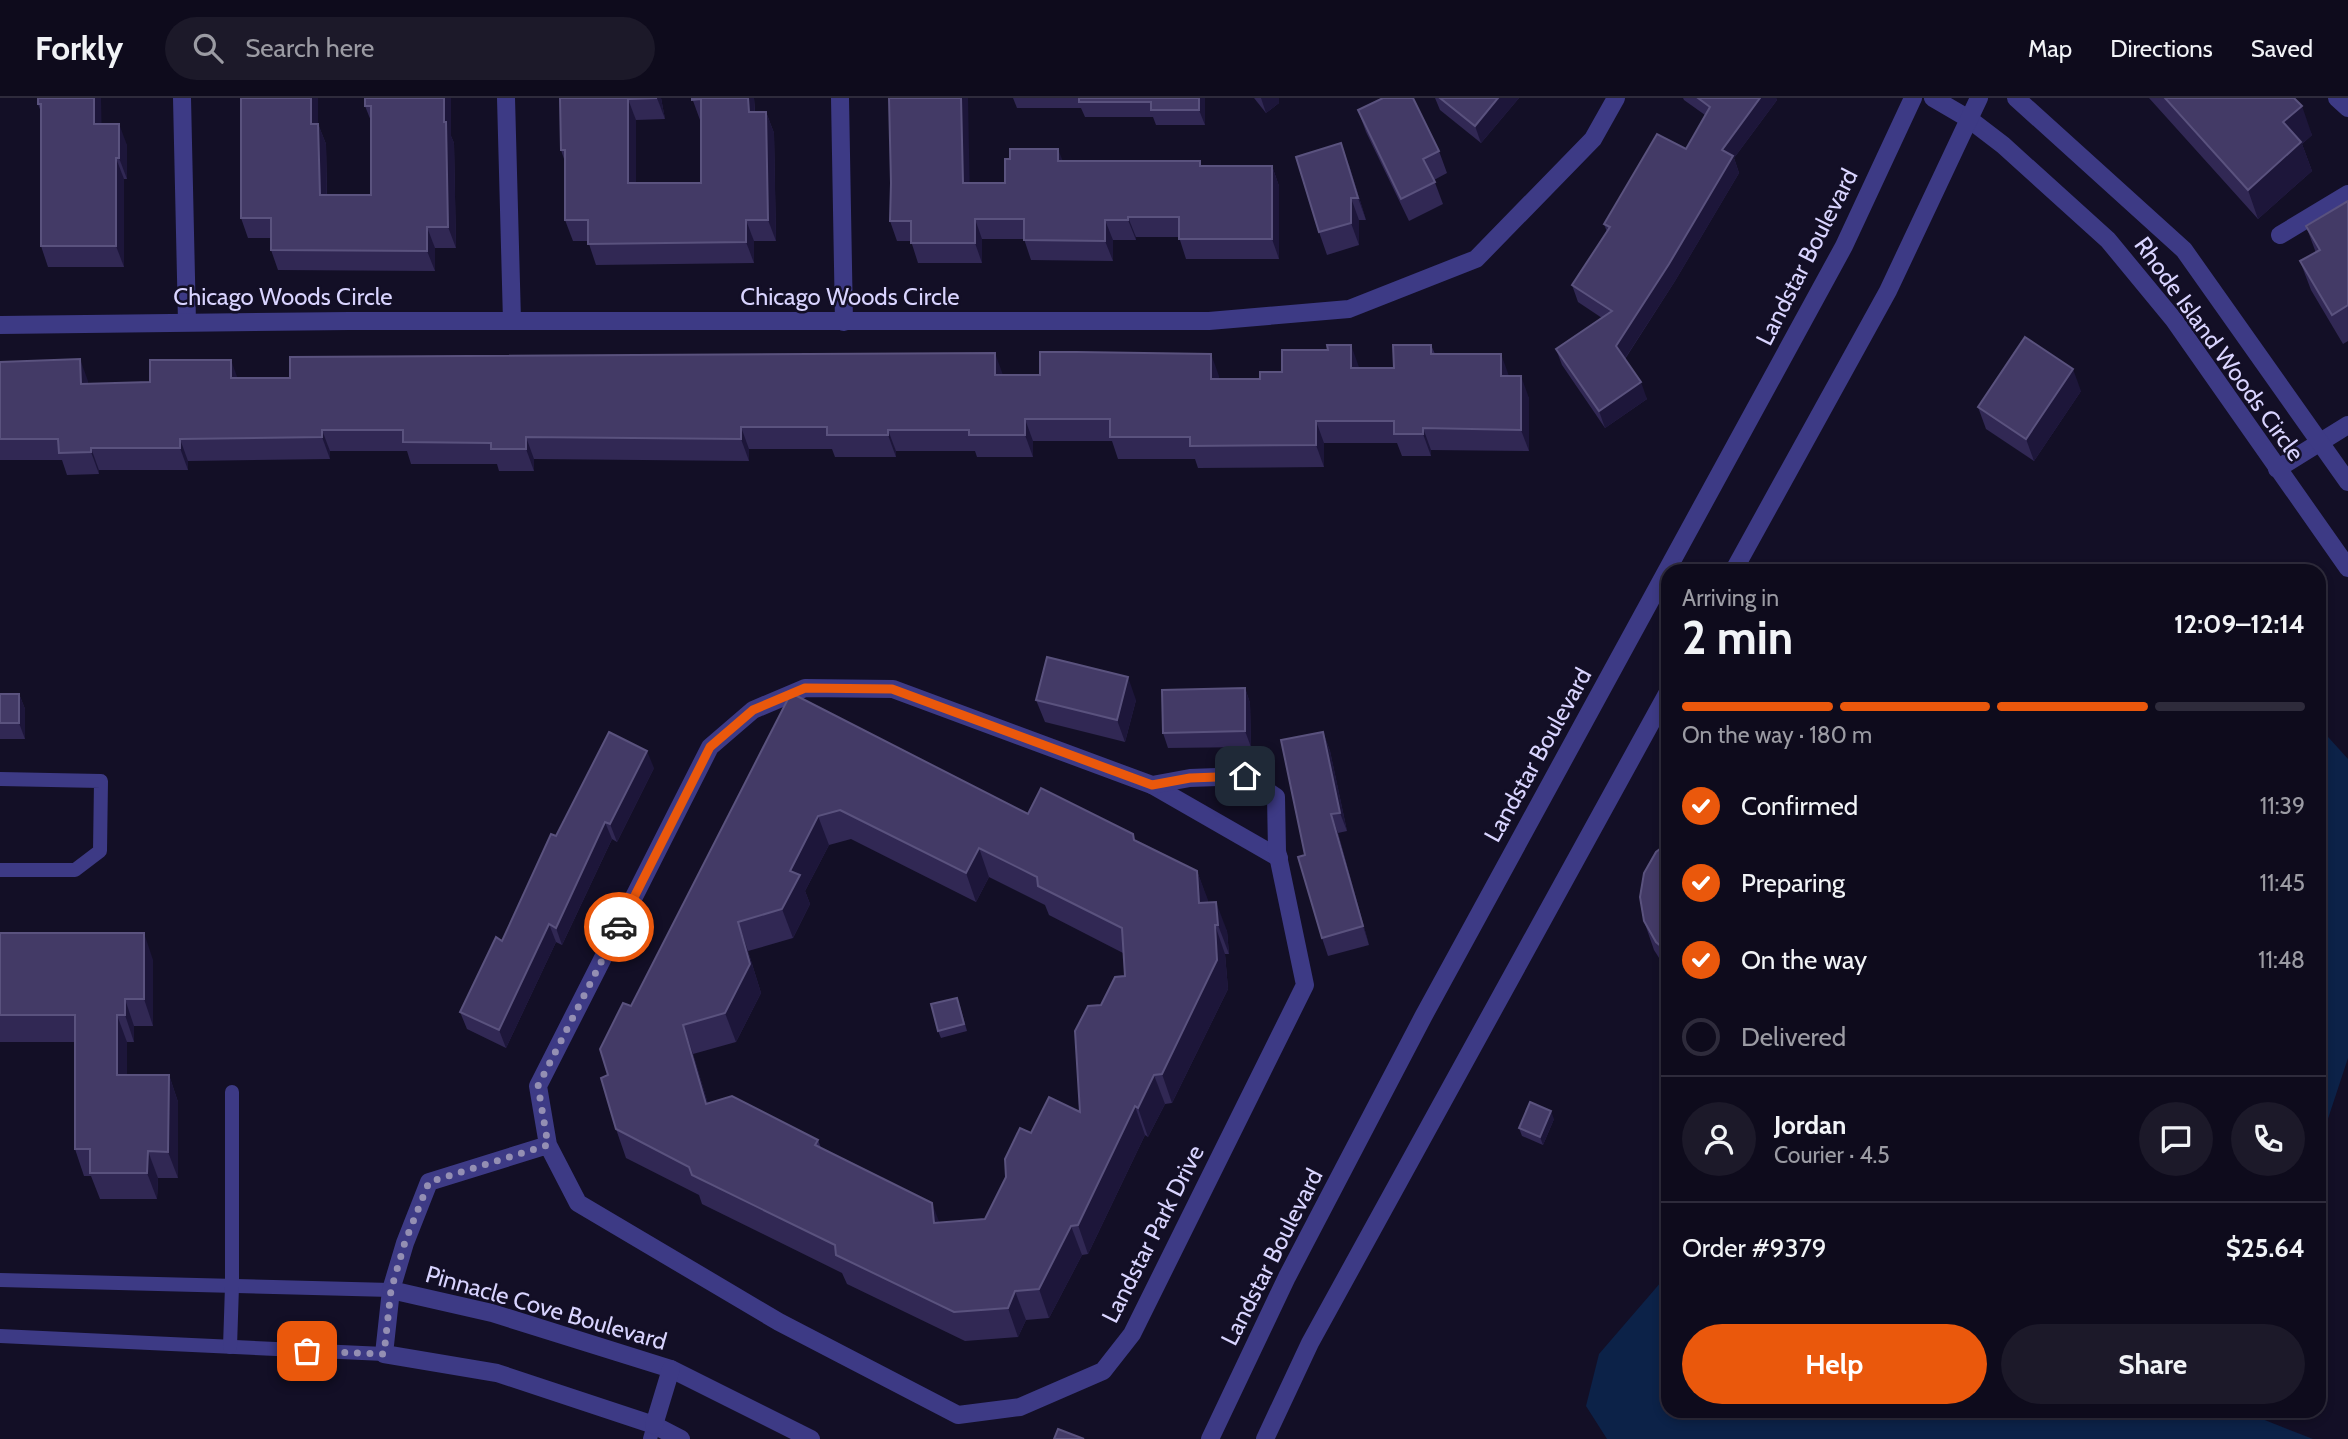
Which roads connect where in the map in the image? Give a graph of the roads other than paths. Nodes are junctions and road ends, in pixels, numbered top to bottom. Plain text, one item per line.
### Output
1 (182, 98) edge
2 (506, 98) edge
3 (840, 98) edge
4 (1616, 98) edge
5 (1913, 98) edge
6 (1933, 98) edge
7 (1979, 98) edge
8 (2016, 98) edge
9 (2337, 98) edge
10 (2348, 108) edge
11 (1969, 119) junction
12 (2348, 194) edge
13 (2280, 235) dead end
14 (512, 321) junction
15 (187, 322) junction
16 (845, 322) junction
17 (0, 325) edge
18 (2348, 425) edge
19 (2320, 443) junction
20 (2277, 469) junction
21 (2348, 482) edge
22 (1670, 564) edge
23 (1737, 564) edge
24 (2348, 568) edge
25 (1661, 581) edge
26 (1661, 705) edge
27 (0, 779) edge
28 (1152, 785) junction
29 (1279, 858) junction
30 (0, 870) edge
31 (232, 1092) dead end
32 (548, 1145) junction
33 (0, 1280) edge
34 (232, 1286) junction
35 (391, 1290) junction
36 (0, 1336) edge
37 (230, 1347) junction
38 (384, 1354) junction
39 (671, 1370) junction
40 (652, 1432) edge
41 (681, 1439) edge
42 (811, 1439) edge
43 (1210, 1439) edge
44 (1265, 1439) edge

1 - 15 street
2 - 14 street
3 - 16 street
4 - 16 street, Chicago Woods Circle
5 - 22 street, Landstar Boulevard
6 - 11 street, Rhode Island Woods Circle
7 - 11 street
8 - 19 street, Rhode Island Woods Circle
9 - 10 street
11 - 20 street, Rhode Island Woods Circle
11 - 23 street
12 - 13 street
14 - 15 street, Chicago Woods Circle
14 - 16 street, Chicago Woods Circle
15 - 17 street, Chicago Woods Circle
18 - 19 street
19 - 20 street
19 - 21 street, Rhode Island Woods Circle
20 - 24 street, Rhode Island Woods Circle
25 - 43 street, Landstar Boulevard
26 - 44 street
27 - 30 lane
28 - 29 street, Landstar Park Drive
28 - 29 street, Landstar Park Drive
28 - 32 street, Landstar Park Drive
29 - 32 street, Landstar Park Drive
31 - 34 lane
32 - 35 street
33 - 34 lane, Pinnacle Cove Boulevard
34 - 35 lane, Pinnacle Cove Boulevard
34 - 37 lane
35 - 38 street
35 - 39 street, Pinnacle Cove Boulevard
36 - 37 lane
37 - 38 lane
38 - 40 street
39 - 40 street
39 - 42 street, Pinnacle Cove Boulevard
40 - 41 street

